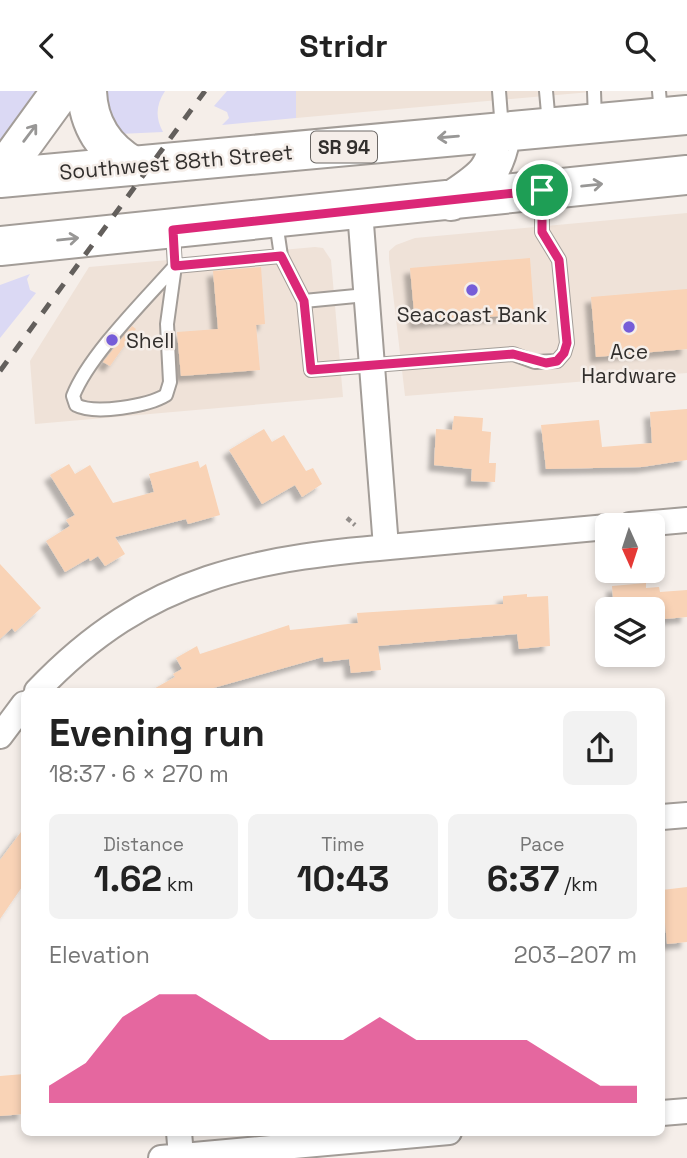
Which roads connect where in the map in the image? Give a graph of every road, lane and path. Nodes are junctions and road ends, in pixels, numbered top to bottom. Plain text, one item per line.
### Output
1 (61, 91) edge
2 (86, 91) edge
3 (499, 91) edge
4 (595, 107) edge
5 (669, 108) edge
6 (548, 109) edge
7 (502, 132) junction
8 (133, 166) junction
9 (687, 175) edge
10 (0, 176) edge
11 (542, 190) junction
12 (451, 201) junction
13 (360, 211) junction
14 (278, 238) junction
15 (0, 246) edge
16 (174, 248) junction
17 (366, 295) junction
18 (304, 301) junction
19 (371, 366) junction
20 (348, 518) dead end
21 (687, 520) edge
22 (665, 522) edge
23 (355, 525) dead end
24 (595, 528) edge
25 (386, 547) junction
26 (40, 688) edge
27 (21, 709) edge
28 (0, 736) edge
29 (687, 815) edge
30 (665, 817) edge
31 (687, 1111) edge
32 (665, 1113) edge
33 (384, 1136) edge
34 (174, 1149) edge

10 -> 1 main road
2 - 8 main road
3 - 7 lane
4 - 5 main road, Southwest 88th Street / SR 94
4 - 6 main road, Southwest 88th Street / SR 94
6 - 7 main road, Southwest 88th Street / SR 94
7 -> 8 main road, Southwest 88th Street / SR 94
7 - 12 main road
8 - 10 main road, Southwest 88th Street / SR 94
11 -> 9 main road
11 - 12 main road
11 - 19 lane
12 - 13 main road
13 - 14 main road
13 - 17 street
14 - 16 main road
14 - 18 lane
15 -> 16 main road
16 - 16 lane
17 - 18 lane
17 - 19 street
18 - 19 lane
19 - 25 street
20 - 23 path
21 - 22 street
24 - 25 street
25 - 26 street
27 - 28 street
29 - 30 street
31 - 32 street
33 - 34 street

